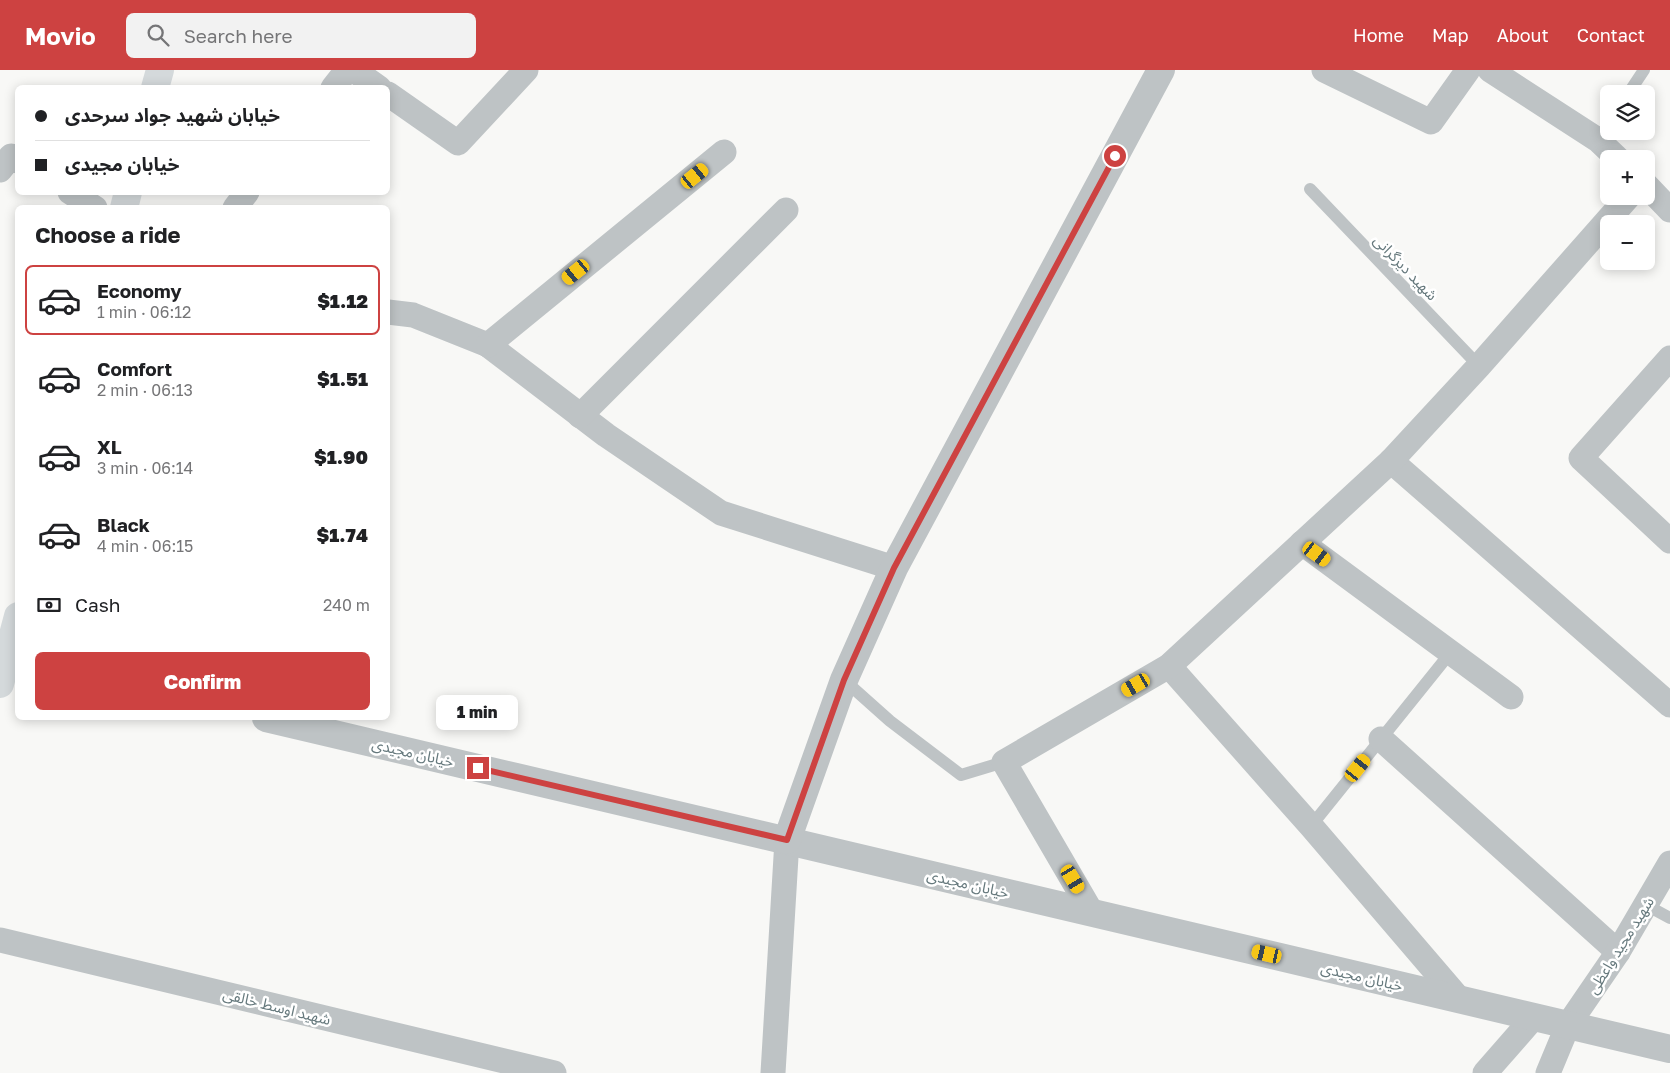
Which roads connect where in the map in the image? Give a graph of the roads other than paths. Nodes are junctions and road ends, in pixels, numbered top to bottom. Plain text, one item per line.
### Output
1 (160, 70) edge
2 (348, 70) edge
3 (354, 70) edge
4 (526, 70) edge
5 (1161, 70) edge
6 (1324, 70) edge
7 (1468, 70) edge
8 (1490, 70) edge
9 (1644, 70) edge
10 (1514, 77) edge
11 (156, 85) edge
12 (336, 85) edge
13 (374, 85) edge
14 (1634, 85) edge
15 (390, 95) edge
16 (1600, 130) edge
17 (724, 152) dead end
18 (15, 158) edge
19 (0, 170) edge
20 (1310, 189) dead end
21 (1655, 194) edge
22 (75, 195) edge
23 (90, 205) edge
24 (1621, 205) edge
25 (1670, 208) edge
26 (786, 210) dead end
27 (390, 312) edge
28 (488, 345) junction
29 (1670, 358) edge
30 (1479, 366) junction
31 (580, 416) junction
32 (1391, 461) junction
33 (1670, 541) edge
34 (1302, 543) junction
35 (894, 568) junction
36 (15, 628) edge
37 (1451, 652) junction
38 (8, 655) edge
39 (1169, 666) junction
40 (844, 680) junction
41 (0, 684) edge
42 (1511, 697) dead end
43 (1670, 705) edge
44 (275, 720) edge
45 (1381, 740) junction
46 (1004, 762) junction
47 (1311, 826) junction
48 (787, 840) junction
49 (1670, 863) edge
50 (1646, 905) junction
51 (1092, 913) junction
52 (1670, 918) edge
53 (0, 940) edge
54 (1618, 952) junction
55 (1460, 1000) junction
56 (1534, 1017) junction
57 (1568, 1025) junction
58 (1670, 1049) edge
59 (554, 1073) edge
60 (774, 1073) edge
61 (1485, 1073) edge
62 (1548, 1073) edge

1 - 11 main road
2 - 12 street
3 - 13 street
4 - 15 street
5 - 35 street
6 - 7 street
8 - 10 street
9 - 14 lane
10 - 16 street
17 - 28 street
18 - 19 street
20 - 30 lane, شهید دیزگرانی
21 - 25 street
22 - 23 street
24 - 30 street
26 - 31 street
27 - 28 street
28 - 31 street
29 - 33 street
30 - 32 street
31 - 35 street
32 - 34 street
32 - 43 street
34 - 37 street
34 - 39 street
35 - 40 street
36 - 38 main road
37 - 42 street
37 - 45 lane
38 - 41 main road
39 - 46 street
39 - 47 street
40 - 46 lane
40 - 48 street
44 - 48 street, خیابان مجیدی
45 - 47 lane
45 - 54 street
46 - 51 street
47 - 55 street
48 - 51 street, خیابان مجیدی
48 - 60 street
49 - 50 street, شهید مجید واعظی
50 - 52 lane
50 - 54 street, شهید مجید واعظی
51 - 55 street, خیابان مجیدی
53 - 59 street, شهید اوسط خالقی
54 - 57 street, شهید مجید واعظی
55 - 56 street, خیابان مجیدی
56 - 57 street, خیابان مجیدی
56 - 61 street
57 - 58 street, خیابان مجیدی
57 - 62 street, شهید مجید واعظی

